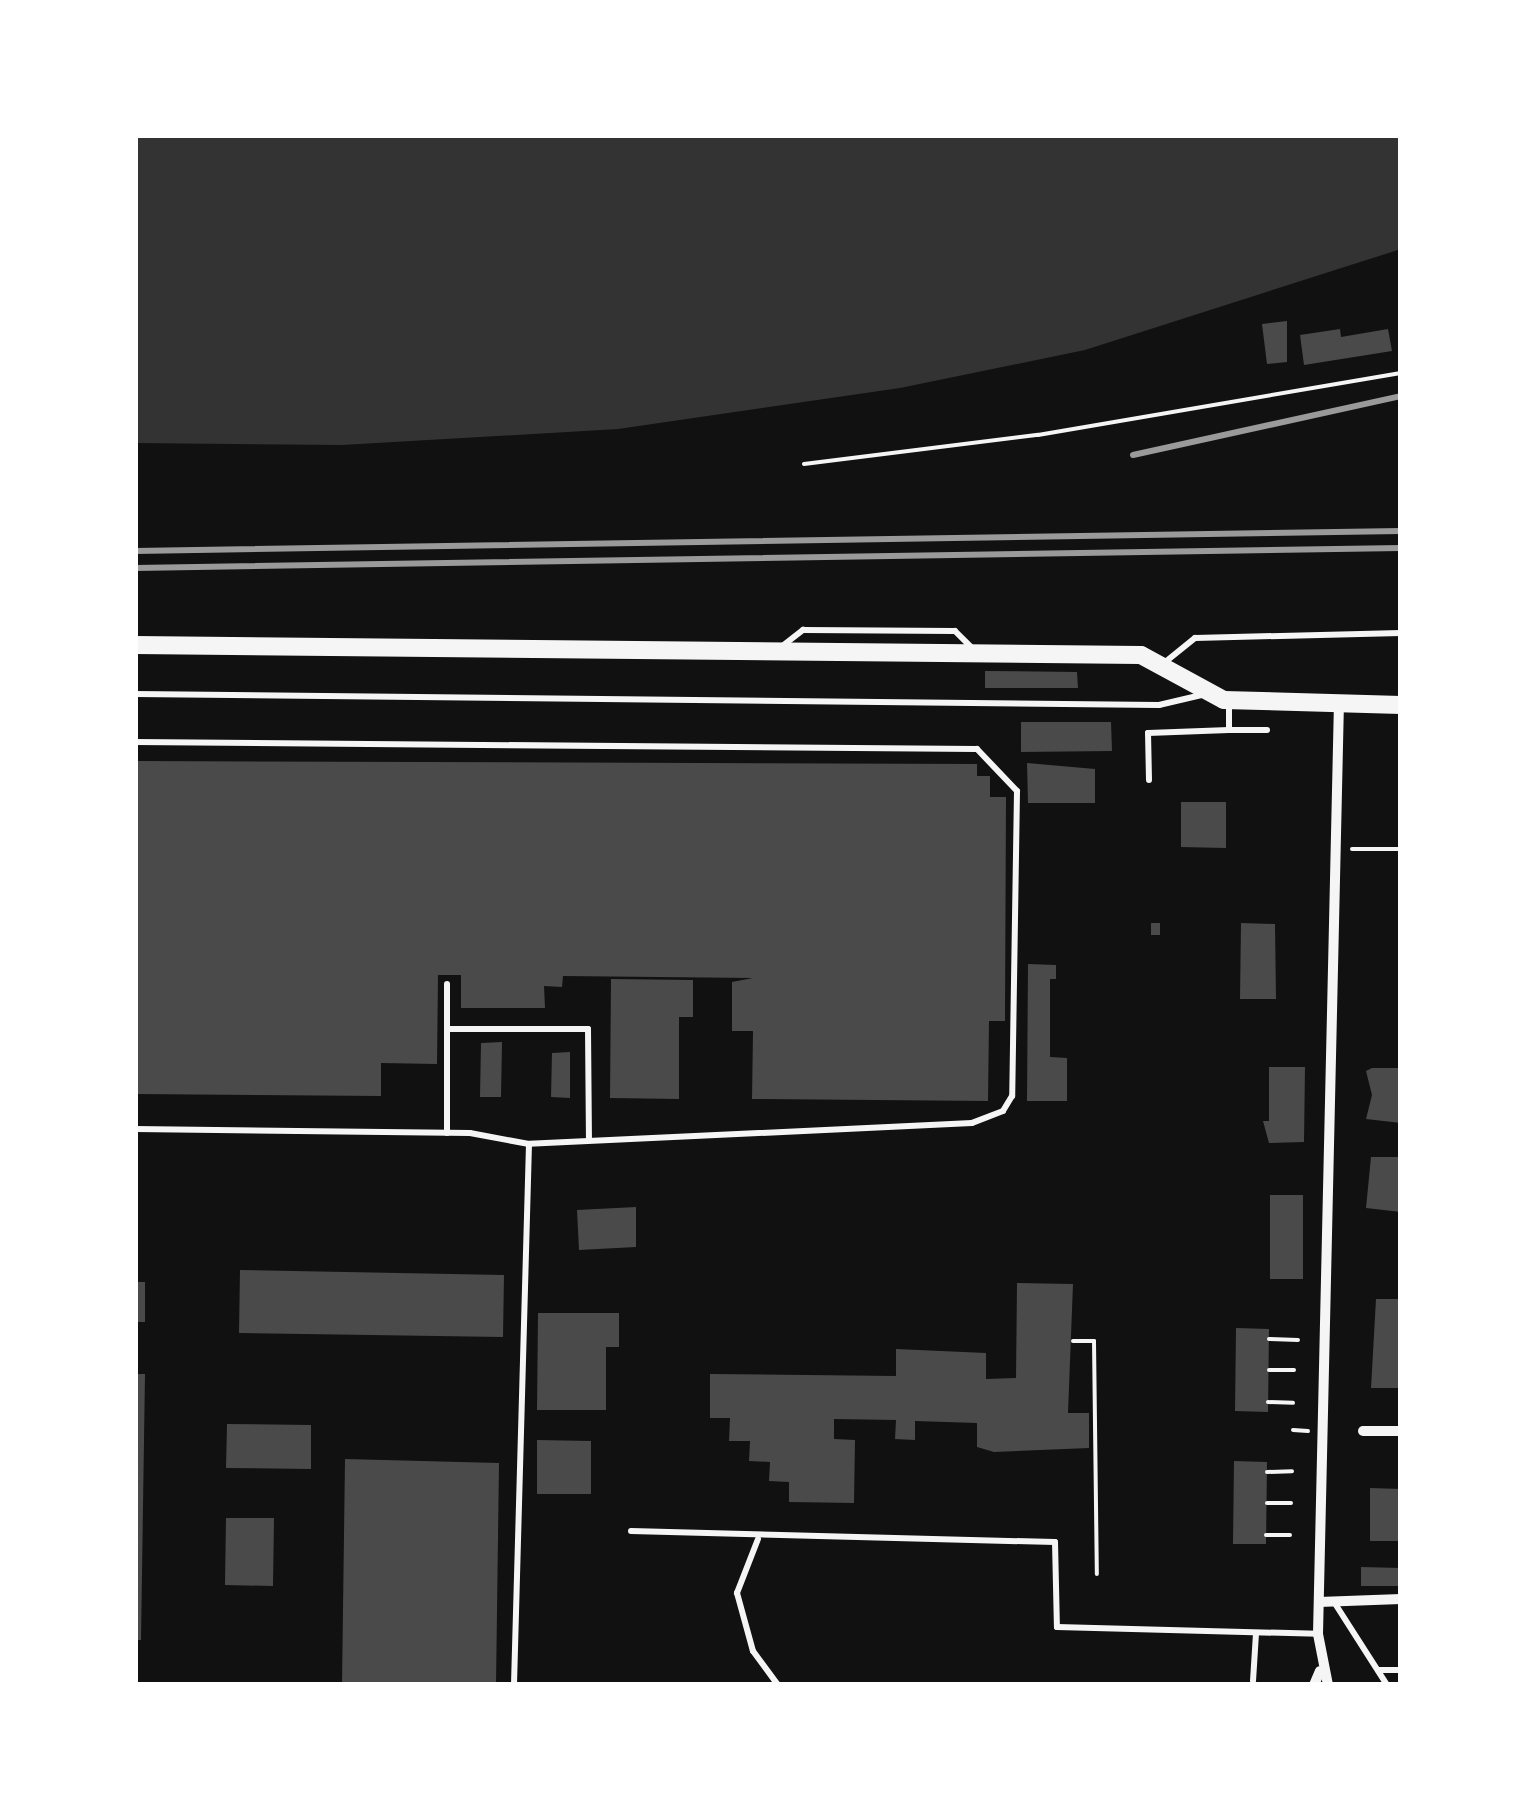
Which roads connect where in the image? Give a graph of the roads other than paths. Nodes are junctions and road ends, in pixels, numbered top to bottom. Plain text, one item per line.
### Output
1 (1401, 633) edge
2 (135, 644) edge
3 (1164, 663) junction
4 (135, 694) edge
5 (1207, 694) junction
6 (1228, 700) junction
7 (1339, 704) junction
8 (1401, 705) edge
9 (1229, 730) junction
10 (1268, 730) dead end
11 (135, 742) edge
12 (1150, 780) dead end
13 (447, 984) dead end
14 (447, 1029) junction
15 (135, 1129) edge
16 (447, 1133) junction
17 (589, 1140) junction
18 (529, 1144) junction
19 (1363, 1431) dead end
20 (1401, 1431) edge
21 (631, 1531) dead end
22 (758, 1540) junction
23 (1401, 1600) edge
24 (1334, 1601) junction
25 (1319, 1602) junction
26 (1256, 1633) junction
27 (1318, 1634) junction
28 (1377, 1670) junction
29 (1401, 1670) edge
30 (1320, 1671) junction
31 (1252, 1681) dead end
32 (514, 1685) edge
33 (778, 1685) edge
34 (1314, 1685) edge
35 (1328, 1685) edge
36 (1387, 1685) edge

1 - 3 lane
2 - 3 street
3 - 5 street
4 - 5 lane
5 - 6 street
6 - 7 street
6 - 9 lane
7 - 8 street
7 - 25 street
9 - 10 lane
9 - 12 lane
11 - 17 lane
13 - 14 lane
14 - 16 lane
14 - 17 lane
15 - 16 lane
16 - 18 lane
17 - 18 lane
18 - 32 lane
19 - 20 street
21 - 22 lane
22 - 26 lane
22 - 33 lane
23 - 24 street
24 - 25 street
24 - 28 lane
25 - 27 street
26 - 27 lane
26 - 31 lane
27 - 30 street
28 - 29 lane
28 - 36 lane
30 - 34 street
30 - 35 street

